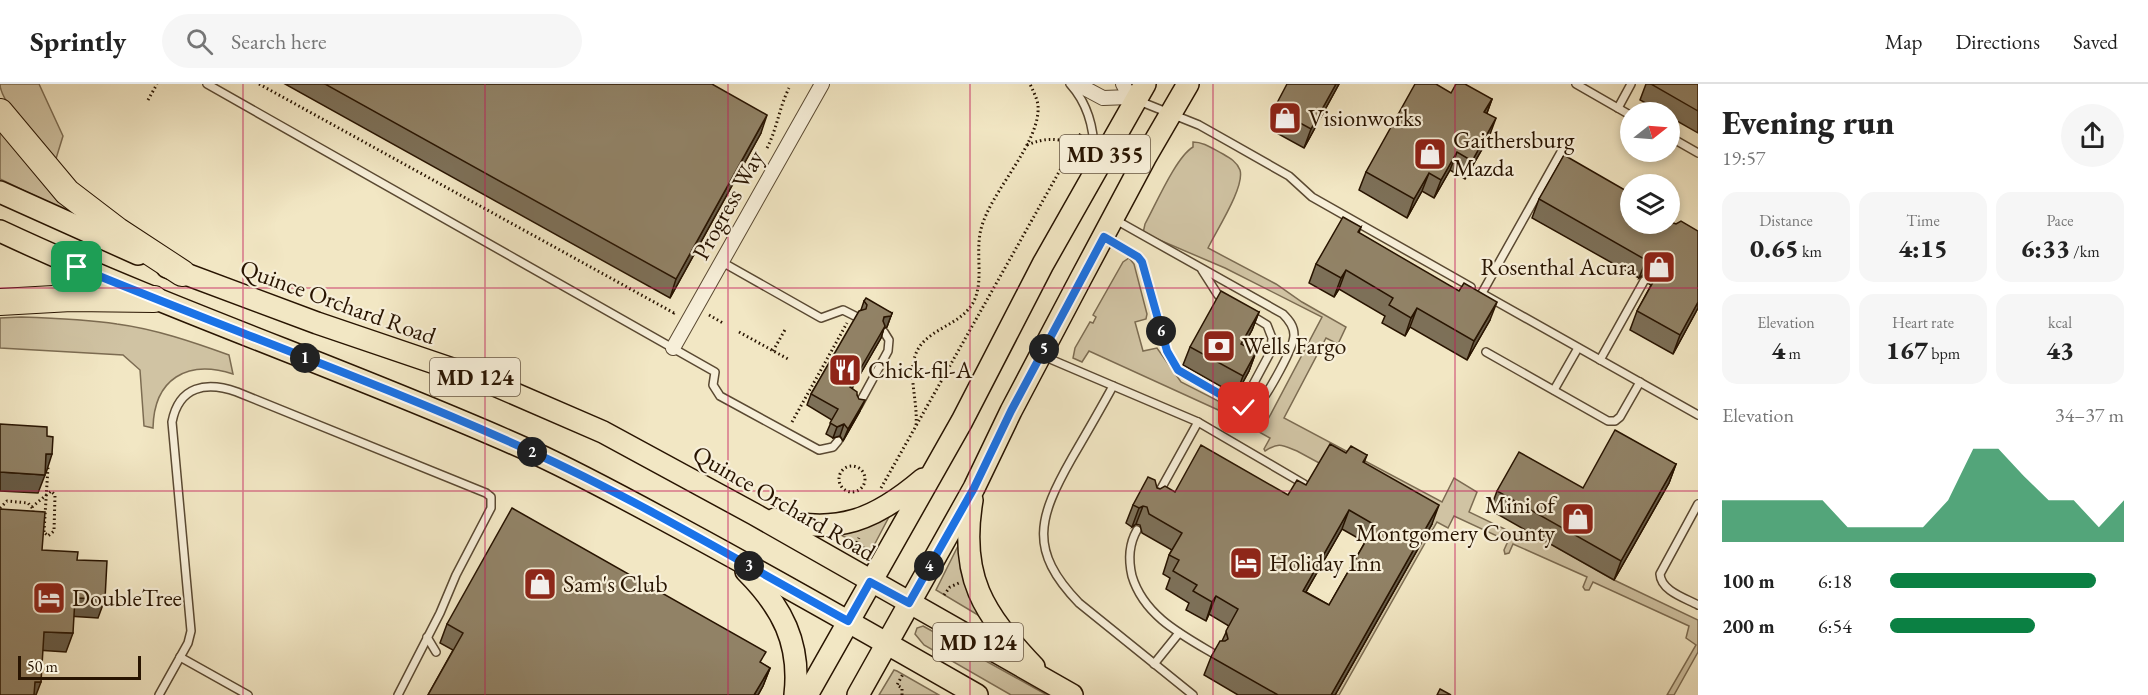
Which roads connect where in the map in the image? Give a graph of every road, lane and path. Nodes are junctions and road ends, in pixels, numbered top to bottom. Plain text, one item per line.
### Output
1 (157, 84) edge
2 (207, 84) edge
3 (259, 84) edge
4 (1030, 84) edge
5 (1070, 84) edge
6 (1077, 84) edge
7 (1188, 84) edge
8 (1576, 84) edge
9 (1631, 84) edge
10 (819, 85) edge
11 (789, 88) dead end
12 (1133, 91) edge
13 (148, 100) dead end
14 (1618, 108) joint
15 (0, 112) edge
16 (1171, 114) junction
17 (1083, 129) dead end
18 (1680, 143) edge
19 (1074, 145) junction
20 (1026, 146) junction
21 (765, 151) dead end
22 (1561, 152) dead end
23 (1698, 153) edge
24 (1094, 174) junction
25 (0, 192) edge
26 (1109, 228) junction
27 (0, 231) edge
28 (722, 262) junction
29 (1200, 268) junction
30 (182, 273) junction
31 (1644, 281) dead end
32 (1482, 293) junction
33 (154, 299) junction
34 (0, 302) edge
35 (680, 303) dead end
36 (972, 303) junction
37 (1230, 304) edge
38 (981, 308) junction
39 (1239, 309) edge
40 (709, 315) dead end
41 (855, 315) joint
42 (723, 322) dead end
43 (786, 328) dead end
44 (739, 332) dead end
45 (884, 332) edge
46 (673, 348) junction
47 (1578, 348) junction
48 (773, 351) junction
49 (1486, 352) dead end
50 (1041, 355) junction
51 (788, 359) dead end
52 (1600, 360) junction
53 (1640, 382) junction
54 (1113, 386) junction
55 (1554, 390) junction
56 (858, 406) edge
57 (1241, 407) junction
58 (1698, 415) edge
59 (1198, 422) junction
60 (915, 426) junction
61 (786, 433) junction
62 (838, 441) dead end
63 (48, 462) edge
64 (932, 471) junction
65 (866, 477) joint
66 (1304, 484) edge
67 (880, 488) dead end
68 (974, 488) junction
69 (46, 495) junction
70 (1153, 502) edge
71 (1698, 504) edge
72 (32, 507) junction
73 (0, 508) edge
74 (45, 513) junction
75 (54, 514) junction
76 (754, 514) junction
77 (33, 519) edge
78 (37, 524) edge
79 (43, 530) junction
80 (1137, 530) dead end
81 (41, 539) edge
82 (856, 545) dead end
83 (730, 556) junction
84 (844, 566) junction
85 (966, 580) dead end
86 (870, 582) junction
87 (944, 594) dead end
88 (909, 603) junction
89 (1698, 605) edge
90 (848, 621) junction
91 (1179, 633) junction
92 (428, 637) junction
93 (886, 643) junction
94 (436, 652) dead end
95 (1216, 655) edge
96 (180, 657) junction
97 (1154, 664) junction
98 (903, 674) dead end
99 (1047, 681) junction
100 (159, 695) edge
101 (248, 695) edge
102 (398, 695) edge
103 (795, 695) edge
104 (807, 695) edge
105 (858, 695) edge
106 (902, 695) edge
107 (977, 695) edge
108 (1072, 695) edge
109 (1193, 695) edge

1 - 13 path
2 - 46 lane
3 - 35 path
4 - 20 path
5 - 24 lane
6 - 12 street
7 - 16 main road, MD 355
8 - 14 lane
9 - 14 lane
10 - 28 street, Progress Way
11 - 21 path
12 - 16 lane
12 - 24 main road, MD 355
15 - 30 highway
16 - 26 main road, MD 355
16 - 32 lane
17 - 19 path
18 - 23 lane
19 - 20 path
19 - 38 path
20 - 36 path
22 - 32 lane
24 - 64 main road, MD 355
25 - 30 main road, Quince Orchard Road / MD 124
26 - 29 lane
26 - 50 main road, MD 355
26 - 57 lane
27 - 33 main road, MD 124
28 - 41 lane
28 - 46 street, Progress Way
29 - 37 lane
29 - 57 lane
30 - 76 main road, Quince Orchard Road / MD 124
31 - 52 lane
32 - 47 lane
33 - 34 highway
33 - 83 main road, MD 124
36 - 38 path
36 - 60 path
38 - 60 path
39 - 57 lane
40 - 42 path
41 - 61 path
43 - 48 path
44 - 48 path
45 - 56 lane
46 - 61 lane
47 - 52 lane
47 - 55 lane
48 - 51 path
49 - 55 lane
50 - 54 lane
50 - 68 main road, MD 355
52 - 53 lane
53 - 55 lane
53 - 58 lane
54 - 59 lane
54 - 97 lane
59 - 66 lane
59 - 70 lane
60 - 67 path
61 - 62 lane
63 - 69 path
64 - 76 main road
64 - 86 main road, MD 355
65 - 65 path
68 - 88 main road, MD 355
68 - 99 main road
69 - 72 path
69 - 74 path
69 - 75 path
71 - 89 lane
72 - 73 path
72 - 77 path
74 - 75 path
74 - 79 path
75 - 79 path
76 - 84 main road, Quince Orchard Road / MD 124
78 - 79 path
79 - 81 path
80 - 91 lane
82 - 84 path
83 - 90 main road, MD 124
83 - 103 main road
84 - 86 main road, Quince Orchard Road / MD 124
85 - 87 path
86 - 88 main road, Quince Orchard Road / MD 124
86 - 90 main road, MD 355
88 - 93 main road, MD 355
88 - 99 main road, MD 124
90 - 93 main road, MD 124
90 - 104 main road, MD 355
91 - 95 lane
91 - 97 lane
92 - 94 lane
92 - 96 lane
92 - 102 lane
93 - 105 main road, MD 355
93 - 107 main road, MD 124
96 - 100 lane
96 - 101 lane
97 - 109 lane
98 - 106 path
99 - 108 main road, MD 124

